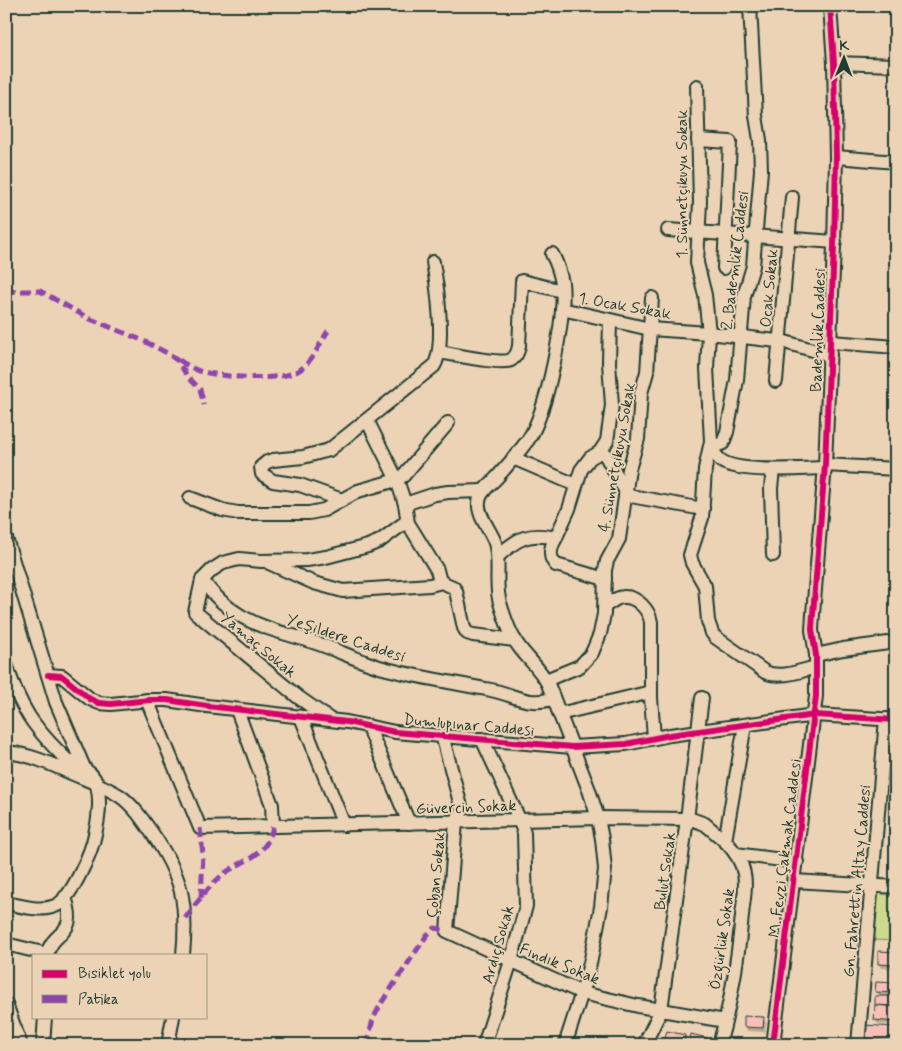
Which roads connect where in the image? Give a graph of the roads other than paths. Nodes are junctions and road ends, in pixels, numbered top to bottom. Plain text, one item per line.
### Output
1 (750, 6) edge
2 (830, 6) edge
3 (834, 63) junction
4 (896, 65) edge
5 (697, 86) dead end
6 (698, 140) junction
7 (836, 157) junction
8 (896, 162) edge
9 (792, 197) dead end
10 (668, 230) dead end
11 (698, 232) junction
12 (726, 234) junction
13 (756, 236) junction
14 (788, 238) junction
15 (834, 242) junction
16 (552, 254) dead end
17 (432, 262) dead end
18 (724, 268) dead end
19 (562, 291) junction
20 (652, 298) dead end
21 (562, 309) junction
22 (610, 320) junction
23 (650, 328) junction
24 (709, 333) junction
25 (740, 336) junction
26 (779, 341) junction
27 (896, 347) edge
28 (831, 348) junction
29 (439, 352) junction
30 (776, 381) dead end
31 (367, 420) junction
32 (448, 423) dead end
33 (711, 448) junction
34 (602, 449) junction
35 (513, 458) junction
36 (825, 467) junction
37 (896, 469) edge
38 (773, 470) junction
39 (397, 480) junction
40 (576, 486) junction
41 (484, 491) junction
42 (625, 493) junction
43 (190, 498) dead end
44 (342, 500) junction
45 (406, 504) junction
46 (703, 509) junction
47 (407, 521) junction
48 (6, 538) edge
49 (556, 538) junction
50 (773, 555) dead end
51 (498, 556) junction
52 (261, 561) junction
53 (605, 579) junction
54 (202, 580) junction
55 (439, 581) junction
56 (604, 606) junction
57 (515, 640) junction
58 (896, 642) edge
59 (816, 661) junction
60 (6, 664) edge
61 (48, 675) junction
62 (546, 680) junction
63 (652, 692) junction
64 (702, 698) dead end
65 (553, 699) junction
66 (147, 700) junction
67 (237, 710) junction
68 (559, 714) junction
69 (815, 715) junction
70 (301, 717) junction
71 (330, 720) junction
72 (891, 720) edge
73 (745, 724) junction
74 (368, 726) junction
75 (698, 730) junction
76 (442, 735) junction
77 (654, 738) junction
78 (482, 739) junction
79 (572, 747) junction
80 (6, 752) edge
81 (85, 770) junction
82 (97, 785) junction
83 (598, 818) junction
84 (687, 819) junction
85 (520, 821) junction
86 (456, 822) junction
87 (409, 824) junction
88 (344, 825) junction
89 (273, 826) junction
90 (725, 841) junction
91 (736, 854) junction
92 (796, 862) junction
93 (794, 881) junction
94 (872, 886) junction
95 (896, 887) edge
96 (66, 898) junction
97 (6, 903) edge
98 (447, 932) joint
99 (6, 944) edge
100 (43, 954) edge
101 (47, 954) edge
102 (183, 954) edge
103 (511, 961) junction
104 (582, 993) junction
105 (6, 1004) edge
106 (661, 1010) junction
107 (45, 1018) edge
108 (174, 1018) edge
109 (725, 1021) junction
110 (21, 1045) edge
111 (43, 1045) edge
112 (168, 1045) edge
113 (484, 1045) edge
114 (565, 1045) edge
115 (644, 1045) edge
116 (720, 1045) edge
117 (774, 1045) edge
118 (858, 1045) edge

1 - 13 street, 2. Bademlik Caddesi
2 - 3 street, Bademlik Caddesi
3 - 4 street
3 - 7 street, Bademlik Caddesi
5 - 6 street, 1. Sünnetçikuyu Sokak
6 - 11 street, 1. Sünnetçikuyu Sokak
6 - 12 street
7 - 8 street
7 - 15 street, Bademlik Caddesi
9 - 14 street, Ocak Sokak
10 - 11 street
11 - 12 street
11 - 24 street, 1. Sünnetçikuyu Sokak
12 - 13 street
12 - 18 street
13 - 14 street
13 - 25 street, 2. Bademlik Caddesi
14 - 15 street
14 - 26 street, Ocak Sokak
15 - 28 street, Bademlik Caddesi
16 - 19 street
17 - 29 street
19 - 21 street
19 - 29 street
20 - 23 street, 4. Sünnetçikuyu Sokak
21 - 22 street, 1. Ocak Sokak
21 - 35 street
22 - 23 street, 1. Ocak Sokak
22 - 34 street
23 - 24 street, 1. Ocak Sokak
23 - 42 street, 4. Sünnetçikuyu Sokak
24 - 25 street, 1. Ocak Sokak
24 - 33 street, 1. Sünnetçikuyu Sokak
25 - 26 street, 1. Ocak Sokak
25 - 33 street, 2. Bademlik Caddesi
26 - 28 street, 1. Ocak Sokak
26 - 30 street, Ocak Sokak
27 - 28 street, 1. Ocak Sokak
28 - 36 street, Bademlik Caddesi
29 - 31 street
31 - 39 street
31 - 44 street
32 - 39 street
33 - 38 street
33 - 46 street, 1. Sünnetçikuyu Sokak
34 - 40 street
34 - 42 street
35 - 40 street
35 - 41 street
36 - 37 street
36 - 38 street
36 - 59 street, Bademlik Caddesi
38 - 50 street
39 - 44 street
39 - 45 street
40 - 49 street
41 - 45 street
41 - 51 street
42 - 46 street
42 - 53 street, 4. Sünnetçikuyu Sokak
43 - 44 street
45 - 47 street
46 - 59 street, 1. Sünnetçikuyu Sokak
47 - 52 street
47 - 55 street
48 - 61 street
49 - 51 street
49 - 53 street
51 - 57 street
52 - 54 street
52 - 55 street
53 - 56 street, 4. Sünnetçikuyu Sokak
54 - 65 street, Yeşildere Caddesi
54 - 71 street, Yamaç Sokak
55 - 57 street
56 - 62 street, 4. Sünnetçikuyu Sokak
56 - 63 street
57 - 62 street
58 - 59 street, 1. Sünnetçikuyu Sokak
59 - 69 street, M. Fevzi Çakmak Caddesi
60 - 81 street
61 - 66 street, Dumlupınar Caddesi
61 - 81 street
62 - 65 street
63 - 68 street
63 - 77 street
64 - 75 street, Bulut Sokak
65 - 68 street
66 - 67 street, Dumlupınar Caddesi
66 - 89 street, Güvercin Sokak
67 - 70 street, Dumlupınar Caddesi
67 - 89 street
68 - 79 street
69 - 72 street, Dumlupınar Caddesi
69 - 73 street, Dumlupınar Caddesi
69 - 92 street, M. Fevzi Çakmak Caddesi
70 - 71 street, Dumlupınar Caddesi
70 - 88 street
71 - 74 street, Dumlupınar Caddesi
72 - 94 street, Gn. Fahrettin Altay Caddesi
73 - 75 street, Dumlupınar Caddesi
73 - 90 street
74 - 76 street, Dumlupınar Caddesi
74 - 87 street
75 - 77 street, Dumlupınar Caddesi
75 - 84 street, Bulut Sokak
76 - 78 street, Dumlupınar Caddesi
76 - 86 street, Çoban Sokak
77 - 79 street, Dumlupınar Caddesi
78 - 79 street, Dumlupınar Caddesi
78 - 85 street, Ardıç Sokak
79 - 83 street
80 - 82 street
81 - 82 street
82 - 96 street
82 - 102 street
83 - 84 street, Güvercin Sokak
83 - 85 street, Güvercin Sokak
83 - 104 street
84 - 90 street, Güvercin Sokak
84 - 106 street, Bulut Sokak
85 - 86 street, Güvercin Sokak
85 - 103 street, Ardıç Sokak
86 - 87 street, Güvercin Sokak
86 - 98 street, Çoban Sokak
87 - 88 street, Güvercin Sokak
88 - 89 street, Güvercin Sokak
90 - 91 street, Özgürlük Sokak
91 - 92 street
91 - 109 street, Özgürlük Sokak
92 - 93 street, M. Fevzi Çakmak Caddesi
93 - 94 street
93 - 117 street, M. Fevzi Çakmak Caddesi
94 - 95 street
94 - 118 street, Gn. Fahrettin Altay Caddesi
96 - 97 street
96 - 101 street
98 - 103 street, Fındık Sokak
99 - 100 street
103 - 104 street, Fındık Sokak
103 - 113 street, Ardıç Sokak
104 - 106 street, Fındık Sokak
104 - 114 street
105 - 110 street
106 - 109 street, Fındık Sokak
106 - 115 street, Bulut Sokak
107 - 111 street
108 - 112 street
109 - 116 street, Özgürlük Sokak

